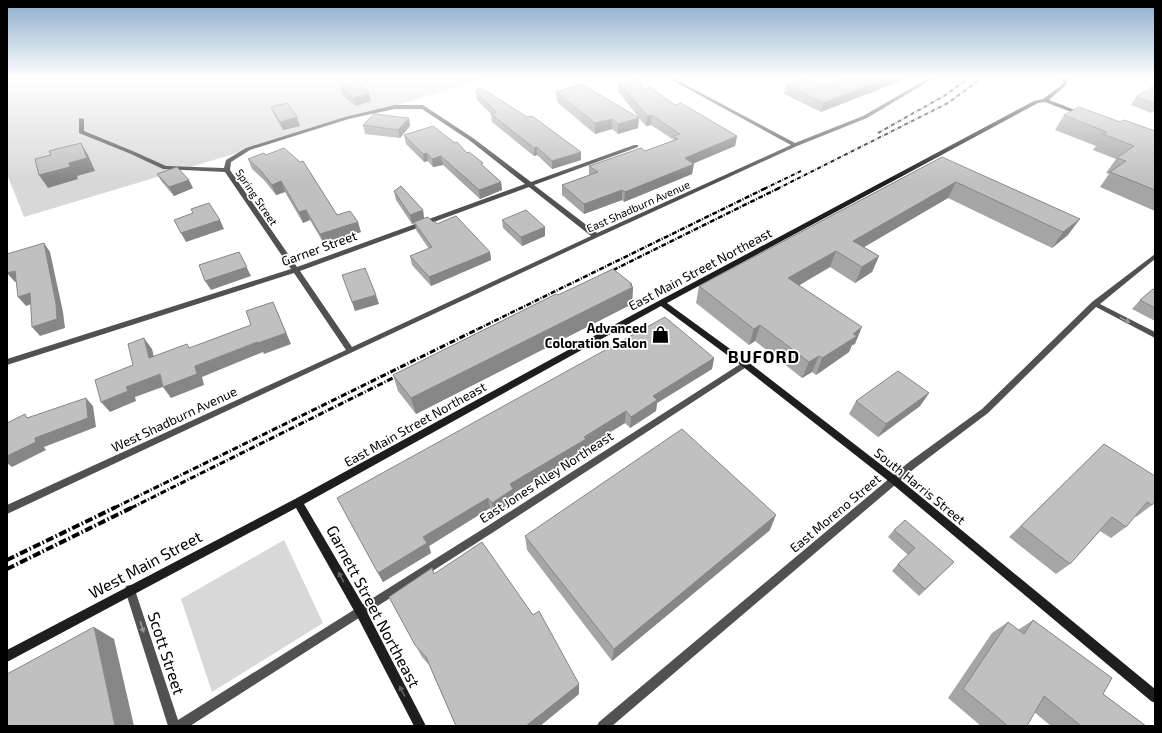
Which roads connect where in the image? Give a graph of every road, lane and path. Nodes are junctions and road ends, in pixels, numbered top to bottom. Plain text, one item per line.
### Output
1 (376, 112) edge
2 (431, 112) edge
3 (734, 112) edge
4 (873, 112) edge
5 (1017, 112) edge
6 (1077, 112) edge
7 (1084, 115) edge
8 (81, 119) dead end
9 (795, 145) junction
10 (636, 146) dead end
11 (227, 170) junction
12 (528, 185) junction
13 (596, 236) junction
14 (1155, 256) edge
15 (295, 270) junction
16 (662, 303) junction
17 (1095, 304) junction
18 (1155, 335) edge
19 (351, 352) junction
20 (7, 362) edge
21 (745, 364) junction
22 (894, 480) junction
23 (298, 502) junction
24 (7, 510) edge
25 (130, 590) junction
26 (360, 612) junction
27 (7, 656) edge
28 (1155, 697) edge
29 (174, 726) edge
30 (179, 726) edge
31 (420, 726) edge
32 (603, 726) edge

1 - 11 street
2 - 12 street
3 - 9 street
4 - 9 street, East Shadburn Avenue
5 - 16 street, East Main Street Northeast
6 - 7 street
8 - 11 street, Spring Street
9 - 13 street, East Shadburn Avenue
10 - 12 street, Garner Street
11 - 15 street, Spring Street
12 - 13 street
12 - 15 street, Garner Street
13 - 19 street, East Shadburn Avenue
14 - 17 street, East Moreno Street
15 - 19 street, Spring Street
15 - 20 street, Garner Street
16 - 21 street, South Harris Street
16 - 23 street, East Main Street Northeast
17 -> 18 street
17 - 22 street, East Moreno Street
19 - 24 street, West Shadburn Avenue
21 - 22 street, South Harris Street
21 - 26 street, East Jones Alley Northeast
22 - 28 street, South Harris Street
22 - 32 street, East Moreno Street
23 - 25 street, West Main Street
26 -> 23 street, Garnett Street Northeast
25 - 27 street, West Main Street
25 -> 29 street, Scott Street
26 - 30 street, East Jones Alley Northeast
31 -> 26 street, Garnett Street Northeast

